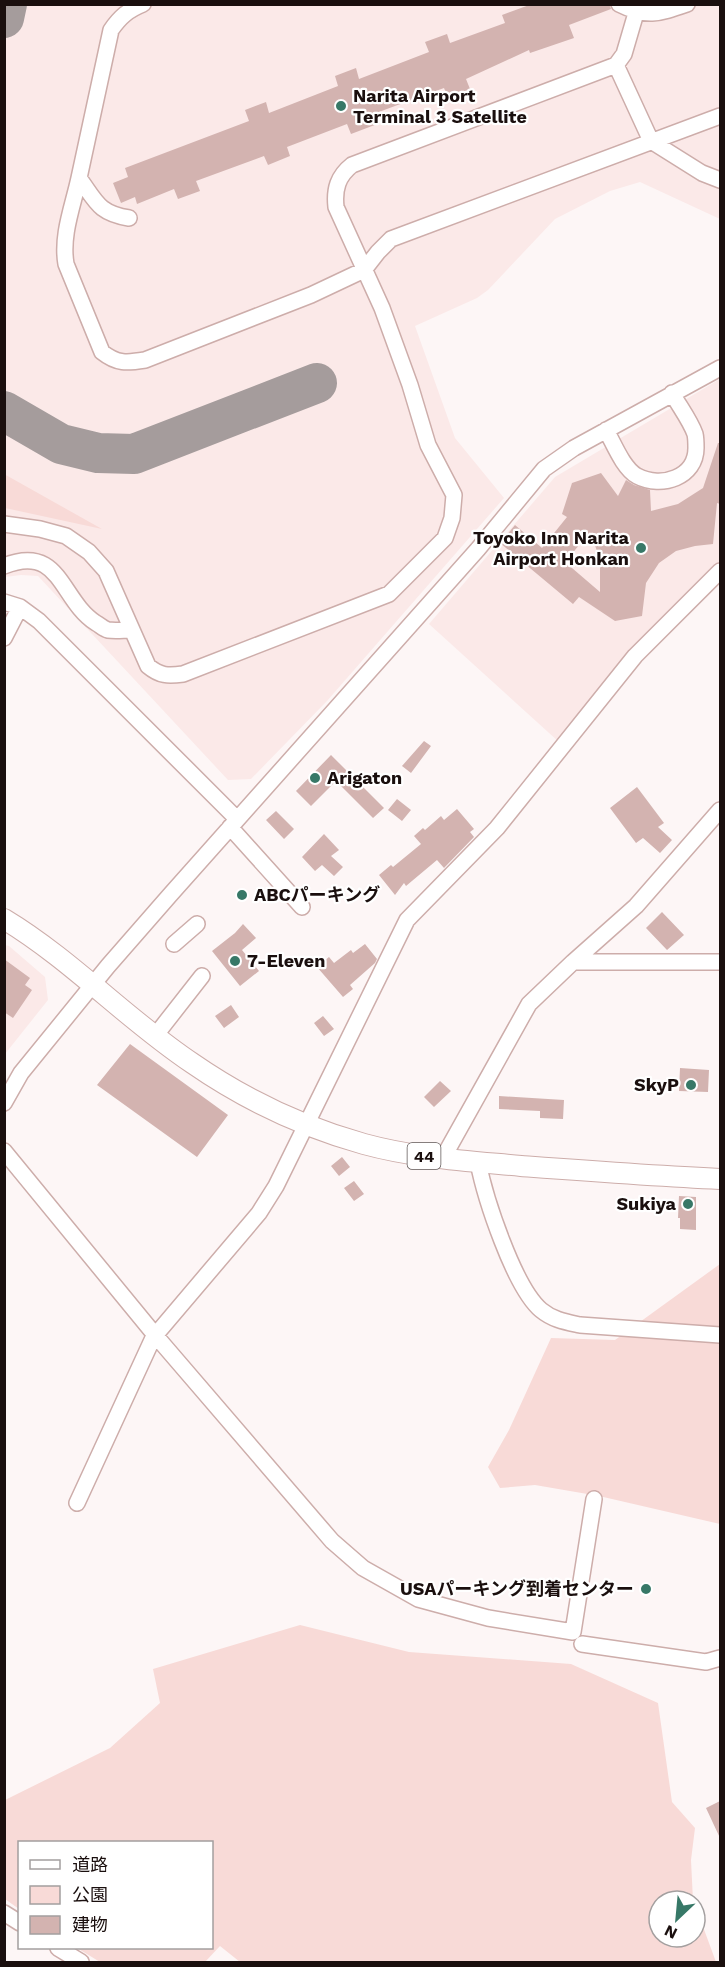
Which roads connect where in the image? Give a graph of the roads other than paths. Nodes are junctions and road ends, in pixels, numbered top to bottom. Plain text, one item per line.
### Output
1 (143, 4) edge
2 (619, 4) edge
3 (687, 4) edge
4 (636, 13) junction
5 (616, 65) junction
6 (720, 116) edge
7 (651, 141) junction
8 (79, 178) junction
9 (720, 180) edge
10 (129, 218) dead end
11 (364, 270) junction
12 (720, 368) edge
13 (672, 393) junction
14 (606, 430) junction
15 (4, 524) edge
16 (4, 566) edge
17 (720, 571) edge
18 (4, 602) edge
19 (20, 607) junction
20 (131, 630) junction
21 (4, 638) edge
22 (720, 810) edge
23 (234, 823) junction
24 (302, 907) dead end
25 (4, 920) edge
26 (197, 924) dead end
27 (174, 944) dead end
28 (573, 962) junction
29 (720, 962) edge
30 (202, 976) dead end
31 (93, 985) junction
32 (155, 1036) junction
33 (4, 1103) edge
34 (308, 1125) junction
35 (4, 1151) edge
36 (443, 1158) junction
37 (478, 1162) junction
38 (720, 1179) edge
39 (155, 1335) junction
40 (720, 1335) edge
41 (594, 1499) dead end
42 (77, 1503) dead end
43 (582, 1644) dead end
44 (720, 1658) edge
45 (4, 1913) edge
46 (18, 1922) edge
47 (61, 1949) edge
48 (81, 1962) edge

1 - 8 street
2 - 4 street
3 - 4 street
4 - 5 street
5 - 7 street
5 - 11 street
6 - 7 street
7 - 9 street
7 - 11 street
8 - 10 street
8 - 11 street
11 - 20 street
12 - 13 street
13 - 14 street
13 - 14 street
14 - 23 street
15 - 20 street
16 - 20 street
17 - 34 street
18 - 19 street
19 - 21 street
19 - 23 street
22 - 28 street
23 - 24 street
23 - 31 street
25 - 31 main road, 44
26 - 27 street
28 - 29 street
28 - 36 street
30 - 32 street
31 - 32 main road, 44
31 - 33 street
32 - 34 main road, 44
34 - 36 main road, 44
34 - 39 street
35 - 39 street
36 - 37 main road, 44
37 - 38 main road, 44
37 - 40 street
39 - 41 street
39 - 42 street
43 - 44 street
45 - 46 street
47 - 48 street

